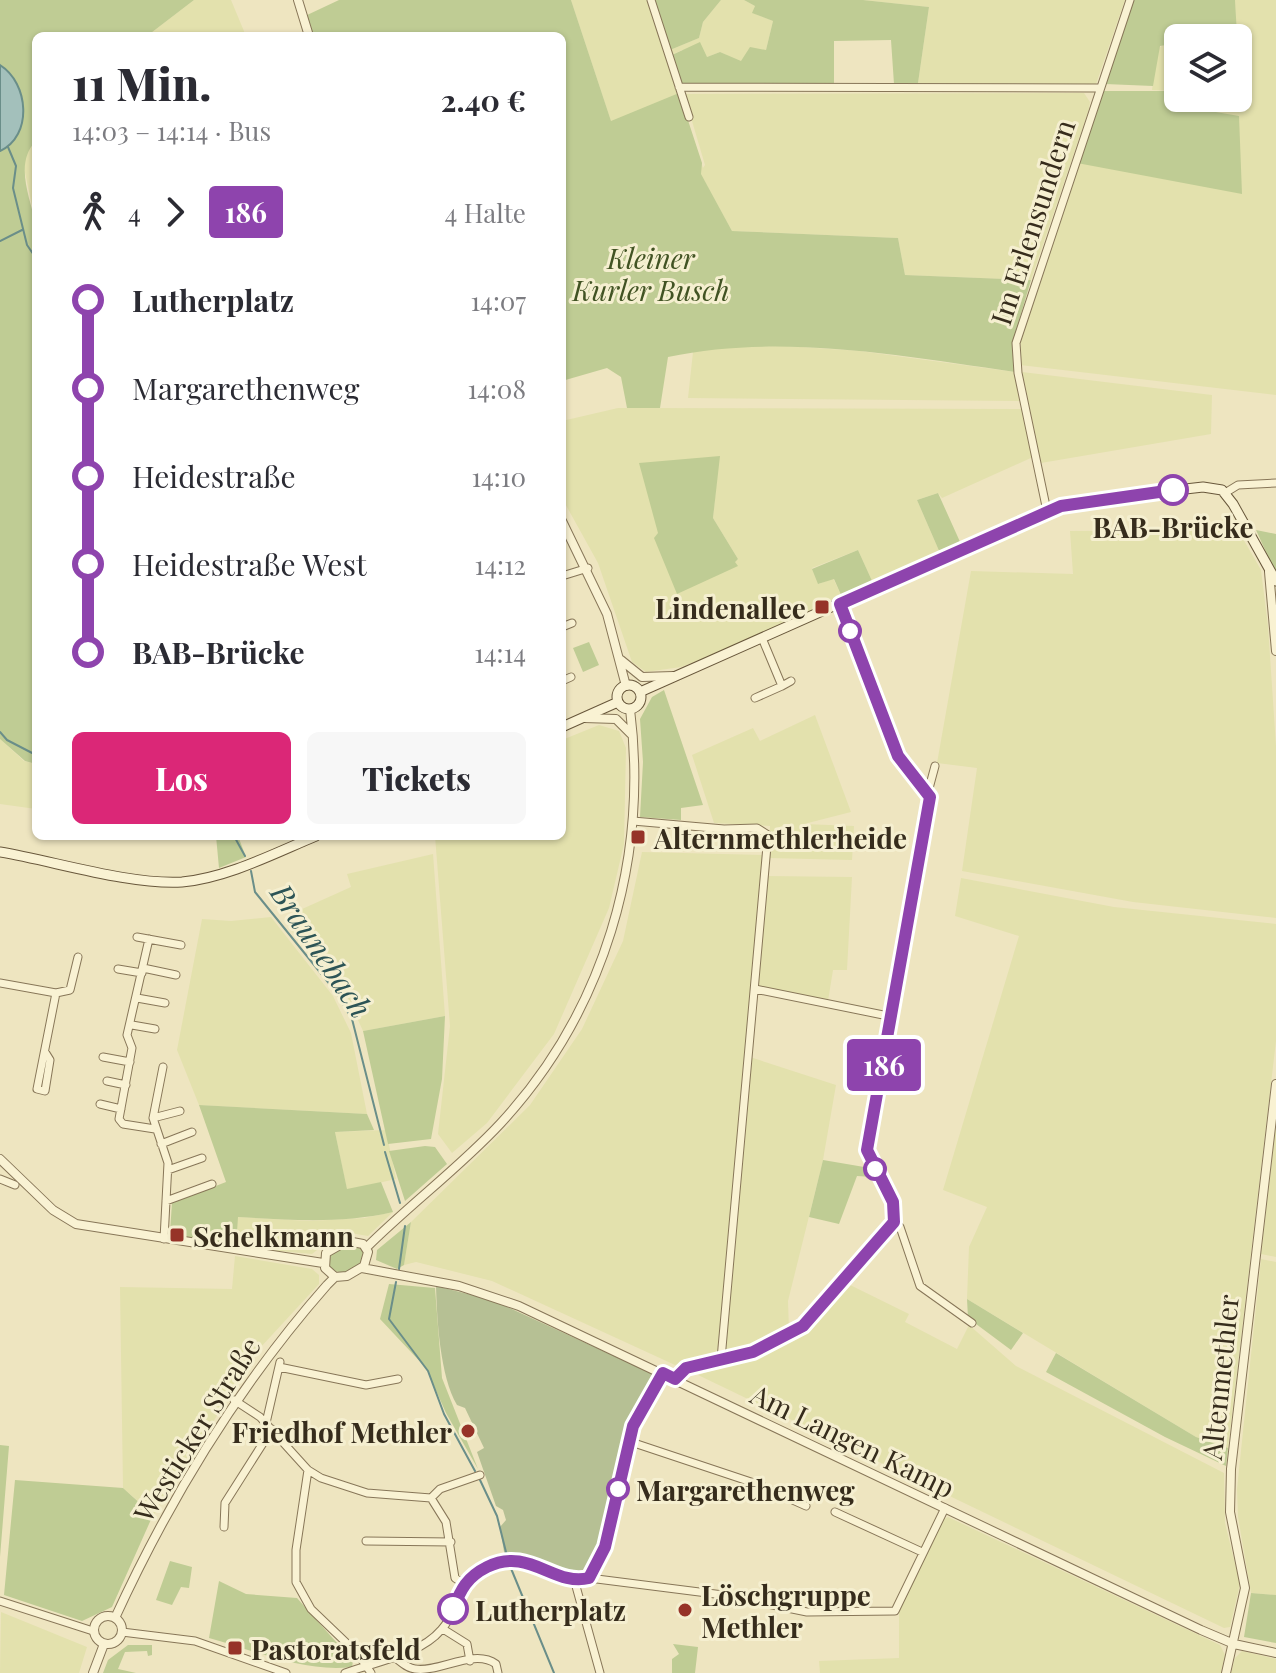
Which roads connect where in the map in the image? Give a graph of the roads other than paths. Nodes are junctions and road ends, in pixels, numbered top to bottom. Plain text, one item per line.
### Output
1 (298, 0) edge
2 (651, 0) edge
3 (1130, 0) edge
4 (308, 32) edge
5 (679, 87) junction
6 (1099, 88) junction
7 (689, 117) dead end
8 (1276, 483) edge
9 (1225, 493) junction
10 (1047, 511) junction
11 (566, 528) edge
12 (588, 568) junction
13 (1269, 572) junction
14 (566, 575) edge
15 (1276, 581) edge
16 (840, 604) junction
17 (1275, 614) edge
18 (572, 623) dead end
19 (566, 625) edge
20 (762, 638) junction
21 (1276, 651) edge
22 (621, 659) junction
23 (673, 676) junction
24 (571, 677) dead end
25 (566, 679) edge
26 (791, 681) dead end
27 (626, 686) junction
28 (782, 686) junction
29 (640, 692) junction
30 (755, 698) dead end
31 (618, 702) junction
32 (630, 709) junction
33 (582, 718) junction
34 (566, 725) edge
35 (633, 738) junction
36 (935, 766) dead end
37 (928, 792) junction
38 (633, 821) junction
39 (306, 840) edge
40 (0, 852) edge
41 (137, 937) dead end
42 (149, 939) junction
43 (181, 945) dead end
44 (78, 957) dead end
45 (118, 969) dead end
46 (142, 971) junction
47 (176, 975) dead end
48 (0, 983) edge
49 (755, 989) junction
50 (56, 993) junction
51 (137, 998) junction
52 (165, 1003) dead end
53 (893, 1017) junction
54 (132, 1025) junction
55 (155, 1029) dead end
56 (45, 1052) dead end
57 (103, 1057) dead end
58 (130, 1062) junction
59 (163, 1067) dead end
60 (107, 1081) dead end
61 (1276, 1084) edge
62 (126, 1085) junction
63 (100, 1104) dead end
64 (121, 1109) junction
65 (180, 1111) dead end
66 (153, 1118) junction
67 (155, 1129) junction
68 (192, 1132) dead end
69 (161, 1144) junction
70 (202, 1158) dead end
71 (0, 1159) edge
72 (168, 1170) junction
73 (0, 1179) edge
74 (212, 1184) dead end
75 (15, 1185) dead end
76 (166, 1201) junction
77 (894, 1222) junction
78 (164, 1239) junction
79 (366, 1248) junction
80 (323, 1263) junction
81 (362, 1268) junction
82 (335, 1277) junction
83 (972, 1323) dead end
84 (721, 1359) junction
85 (663, 1373) junction
86 (398, 1379) dead end
87 (675, 1379) junction
88 (234, 1400) junction
89 (269, 1426) junction
90 (628, 1441) junction
91 (308, 1470) junction
92 (480, 1475) dead end
93 (431, 1498) junction
94 (806, 1506) dead end
95 (945, 1508) junction
96 (835, 1512) dead end
97 (224, 1527) dead end
98 (366, 1541) dead end
99 (451, 1542) junction
100 (922, 1552) junction
101 (589, 1578) junction
102 (574, 1579) junction
103 (464, 1584) junction
104 (0, 1601) edge
105 (115, 1618) junction
106 (443, 1629) junction
107 (93, 1631) junction
108 (122, 1632) junction
109 (104, 1644) junction
110 (1234, 1644) junction
111 (1276, 1653) edge
112 (393, 1656) junction
113 (470, 1661) junction
114 (367, 1665) junction
115 (268, 1670) edge
116 (429, 1670) edge
117 (93, 1673) edge
118 (286, 1673) edge
119 (345, 1673) edge
120 (371, 1673) edge
121 (498, 1673) edge
122 (600, 1673) edge
123 (1226, 1673) edge

1 - 4 street
2 - 5 street
3 - 6 street, Im Erlensundern
5 - 6 street, Im Erlensundern
5 - 7 street
6 - 10 street, Im Erlensundern
8 - 9 street
9 - 10 main road
9 - 13 main road
10 - 16 main road
11 - 12 street
12 - 14 street
12 - 22 street
13 - 15 main road
13 - 17 street
16 - 20 main road
16 - 37 street
17 - 21 street
18 - 19 street
20 - 23 main road
20 - 28 street
22 - 23 street
22 - 27 street
23 - 29 main road
24 - 25 street
26 - 28 street
27 - 29 main road
27 - 31 main road
28 - 30 street
29 - 32 main road
31 - 32 main road
31 - 33 main road
32 - 35 street
33 - 34 main road
33 - 35 street
35 - 38 street
36 - 37 street
37 - 53 street
38 - 49 street
38 - 79 street
39 - 40 main road
41 - 42 street
42 - 43 street
42 - 46 street
44 - 50 street
45 - 46 street
46 - 47 street
46 - 51 street
48 - 50 street
49 - 53 street
49 - 84 street
50 - 56 street
51 - 52 street
51 - 54 street
53 - 77 street
54 - 55 street
54 - 58 street
57 - 58 street
58 - 62 street
59 - 66 street
60 - 62 street
61 - 110 street, Altenmethler
62 - 64 street
63 - 64 street
64 - 67 street
65 - 66 street
66 - 67 street
67 - 69 street
68 - 69 street
69 - 72 street
70 - 72 street
71 - 78 street
72 - 76 street
73 - 75 street
74 - 76 street
76 - 78 street
77 - 83 street
77 - 84 street
78 - 80 street
79 - 80 street
79 - 81 street
80 - 82 street
81 - 82 street, Westicker Straße
81 - 85 street, Am Langen Kamp
82 - 88 street, Westicker Straße
84 - 87 street
85 - 87 street, Am Langen Kamp
85 - 90 street
86 - 89 street
87 - 95 street, Am Langen Kamp
88 - 89 street
88 - 105 street, Westicker Straße
89 - 91 street
89 - 97 street
90 - 94 street
90 - 101 street
91 - 93 street
91 - 114 street
92 - 93 street
93 - 99 street
95 - 100 street
95 - 110 street, Am Langen Kamp
96 - 100 street
98 - 99 street
99 - 103 street
100 - 101 street
101 - 102 street
102 - 103 street
102 - 122 street
103 - 106 street
104 - 107 street
105 - 107 street
105 - 108 street
106 - 112 street
106 - 113 street
107 - 109 street
108 - 109 street
108 - 115 street
109 - 117 street
110 - 111 street, Am Langen Kamp
110 - 123 street, Altenmethler
112 - 114 street
112 - 116 street
113 - 116 street
113 - 121 street
114 - 119 street
114 - 120 street
115 - 118 street

